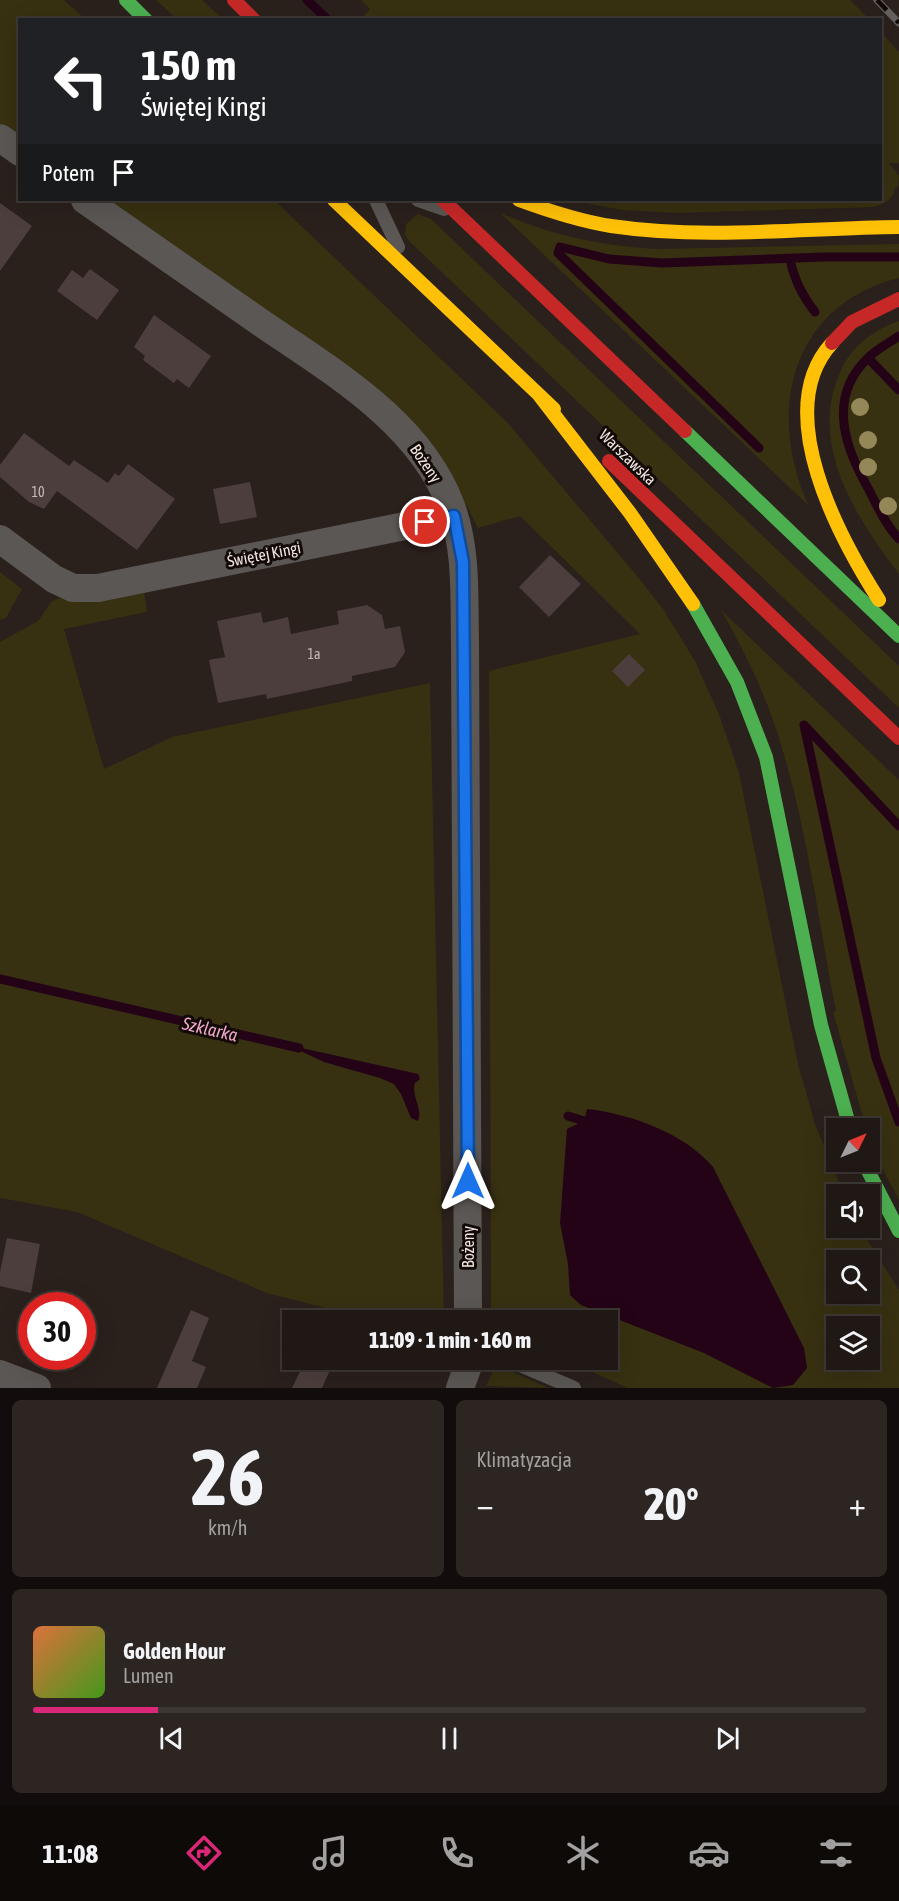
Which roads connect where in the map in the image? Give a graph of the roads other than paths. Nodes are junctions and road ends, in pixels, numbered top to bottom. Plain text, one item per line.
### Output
1 (126, 0) edge
2 (234, 0) edge
3 (144, 18) edge
4 (252, 18) edge
5 (0, 138) edge
6 (18, 151) edge
7 (86, 201) edge
8 (335, 201) edge
9 (376, 201) edge
10 (421, 201) edge
11 (444, 201) edge
12 (522, 201) edge
13 (457, 213) junction
14 (899, 227) edge
15 (409, 271) junction
16 (899, 299) edge
17 (539, 395) junction
18 (454, 516) junction
19 (0, 539) edge
20 (899, 629) edge
21 (899, 636) edge
22 (899, 738) edge
23 (846, 1118) edge
24 (869, 1172) edge
25 (899, 1231) edge
26 (468, 1310) edge
27 (467, 1370) edge
28 (532, 1370) edge
29 (0, 1374) edge
30 (36, 1388) edge
31 (460, 1388) edge
32 (574, 1388) edge

1 - 3 main road
2 - 4 main road
5 - 6 street
7 - 18 street, Bożeny
8 - 15 main road, Warszawska
9 - 15 lane
10 - 13 lane
11 - 13 main road
12 - 14 main road
13 - 21 main road
15 - 17 main road, Warszawska
16 - 20 main road
17 - 22 main road, Warszawska
17 - 23 main road
18 - 19 street, Świętej Kingi
18 - 26 street, Bożeny
24 - 25 main road
27 - 31 street
28 - 32 lane
29 - 30 street

